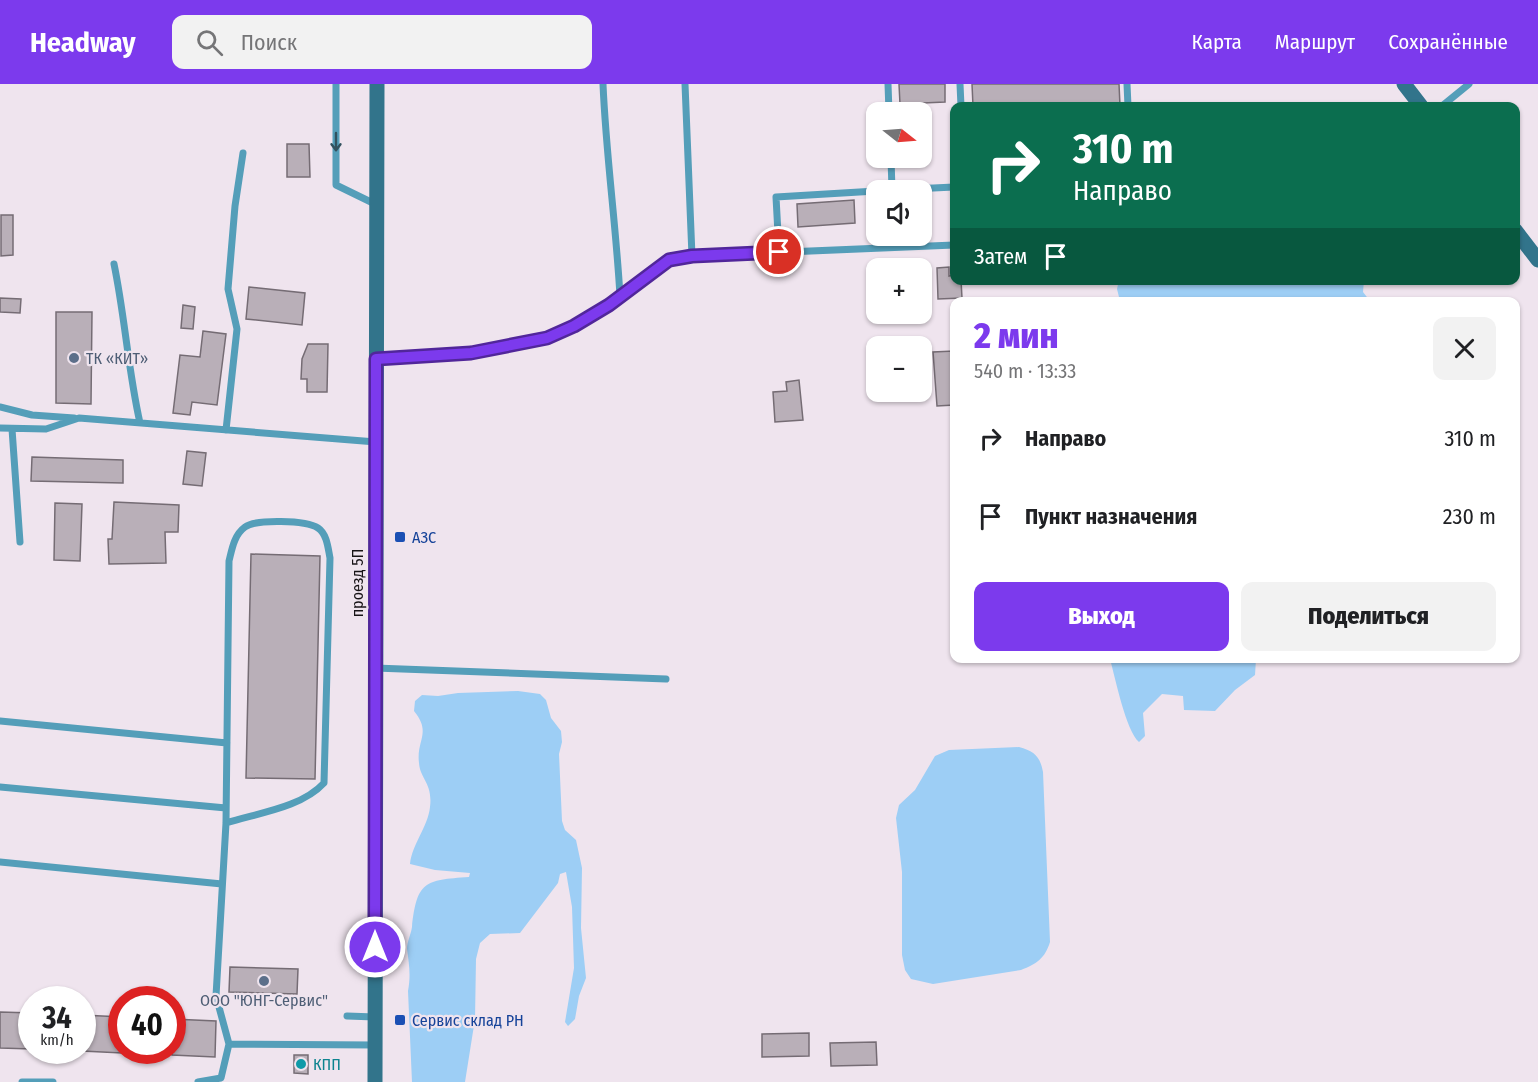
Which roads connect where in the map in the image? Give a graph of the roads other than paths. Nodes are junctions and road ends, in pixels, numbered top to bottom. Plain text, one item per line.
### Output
1 (336, 84) edge
2 (377, 84) edge
3 (603, 84) edge
4 (685, 84) edge
5 (888, 84) edge
6 (960, 84) edge
7 (1127, 84) edge
8 (1404, 84) edge
9 (1469, 84) edge
10 (889, 102) edge
11 (961, 102) edge
12 (1128, 102) edge
13 (1418, 102) edge
14 (1447, 102) edge
15 (243, 153) dead end
16 (950, 187) edge
17 (932, 188) edge
18 (866, 192) edge
19 (378, 205) junction
20 (1520, 237) edge
21 (950, 245) edge
22 (779, 252) junction
23 (692, 256) junction
24 (1538, 260) edge
25 (114, 264) dead end
26 (620, 296) junction
27 (376, 359) junction
28 (0, 407) edge
29 (79, 418) junction
30 (141, 423) junction
31 (0, 428) edge
32 (12, 429) junction
33 (226, 430) junction
34 (376, 442) junction
35 (20, 542) dead end
36 (375, 668) junction
37 (666, 679) dead end
38 (0, 721) edge
39 (227, 743) junction
40 (0, 787) edge
41 (226, 808) junction
42 (226, 823) junction
43 (0, 862) edge
44 (222, 884) junction
45 (347, 1016) dead end
46 (375, 1017) junction
47 (229, 1044) junction
48 (375, 1045) junction
49 (221, 1080) edge
50 (22, 1082) edge
51 (53, 1082) edge
52 (198, 1082) edge
53 (375, 1082) edge

1 -> 19 lane
2 - 19 street, проезд 5П
3 - 26 lane
4 - 23 lane
5 - 10 lane
6 - 11 lane
7 - 12 lane
8 - 13 street
9 - 14 lane
15 - 33 lane
16 - 17 lane
18 - 22 lane
19 - 27 street, проезд 5П
20 - 24 street
21 - 22 lane
22 - 23 lane
23 - 26 lane
25 - 30 lane
26 - 27 lane
27 - 34 street, проезд 5П
28 - 29 lane
29 - 30 lane
29 - 32 lane
30 - 33 lane
31 - 32 lane
32 - 35 lane
33 - 34 lane
34 - 36 street, проезд 5П
36 - 37 lane
36 - 46 street, проезд 5П
38 - 39 lane
39 - 41 lane
39 - 42 lane
40 - 41 lane
41 - 42 lane
42 - 44 lane
43 - 44 lane
44 - 47 lane
45 - 46 lane
46 - 48 street, проезд 5П
47 - 48 lane
47 - 49 lane
48 - 53 street, проезд 5П
49 - 52 lane
50 - 51 lane

